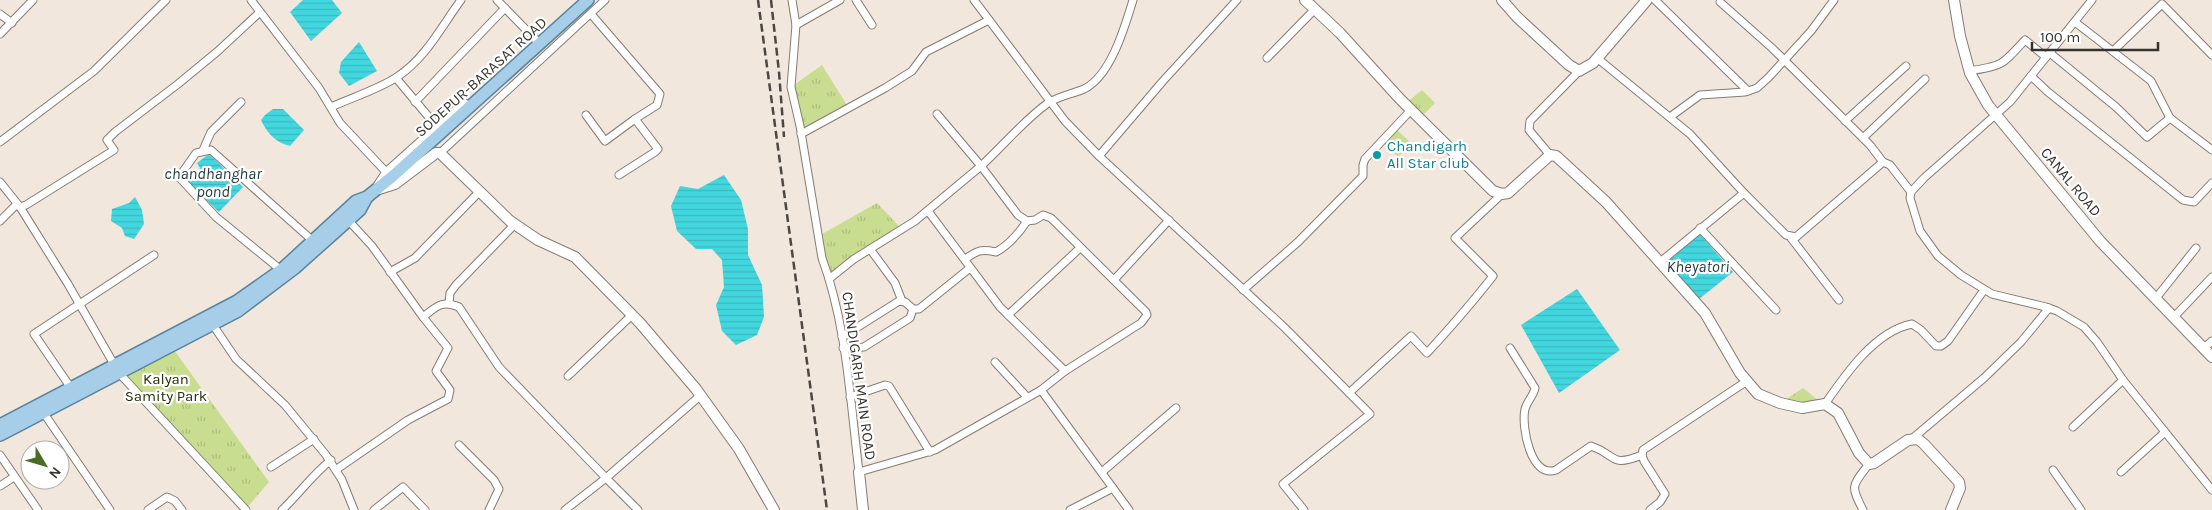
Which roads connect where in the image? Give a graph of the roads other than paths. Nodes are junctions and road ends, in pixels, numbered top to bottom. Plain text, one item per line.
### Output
1 (33, 0) edge
2 (165, 0) edge
3 (251, 0) edge
4 (460, 0) edge
5 (497, 0) edge
6 (582, 0) edge
7 (588, 0) edge
8 (605, 0) edge
9 (792, 0) edge
10 (840, 0) edge
11 (856, 0) edge
12 (974, 0) edge
13 (1133, 0) edge
14 (1237, 0) edge
15 (1305, 0) edge
16 (1502, 0) edge
17 (1647, 0) edge
18 (1656, 0) edge
19 (1834, 0) edge
20 (1954, 0) edge
21 (2092, 0) edge
22 (1720, 2) dead end
23 (504, 8) junction
24 (1315, 9) junction
25 (260, 12) junction
26 (0, 14) edge
27 (590, 14) junction
28 (989, 20) junction
29 (2075, 22) junction
30 (12, 23) junction
31 (796, 25) junction
32 (872, 25) dead end
33 (0, 34) edge
34 (536, 40) junction
35 (2113, 51) junction
36 (2048, 55) junction
37 (2212, 55) edge
38 (1267, 58) dead end
39 (1597, 58) junction
40 (1784, 60) junction
41 (1906, 66) dead end
42 (1579, 71) junction
43 (1969, 71) junction
44 (2031, 76) junction
45 (396, 78) junction
46 (1925, 79) dead end
47 (1748, 91) junction
48 (241, 102) dead end
49 (415, 102) junction
50 (1050, 102) junction
51 (331, 107) junction
52 (1410, 110) junction
53 (937, 114) dead end
54 (586, 115) dead end
55 (1670, 117) junction
56 (1994, 117) junction
57 (2170, 118) junction
58 (636, 120) junction
59 (1845, 121) junction
60 (438, 128) junction
61 (802, 134) junction
62 (1863, 138) junction
63 (1, 140) edge
64 (204, 150) junction
65 (2212, 150) edge
66 (440, 153) junction
67 (1550, 155) junction
68 (1099, 156) junction
69 (1882, 162) junction
70 (981, 166) junction
71 (390, 174) junction
72 (619, 175) dead end
73 (0, 182) edge
74 (2212, 183) edge
75 (480, 191) junction
76 (1911, 192) junction
77 (372, 193) junction
78 (1744, 193) junction
79 (1502, 194) junction
80 (18, 206) junction
81 (928, 211) junction
82 (348, 220) junction
83 (1169, 220) junction
84 (0, 221) edge
85 (1027, 221) junction
86 (515, 224) junction
87 (1700, 228) junction
88 (1791, 238) junction
89 (313, 241) junction
90 (1080, 248) junction
91 (2196, 248) dead end
92 (870, 249) junction
93 (154, 254) dead end
94 (965, 259) junction
95 (1659, 263) junction
96 (970, 268) junction
97 (282, 270) junction
98 (390, 272) junction
99 (2212, 277) edge
100 (830, 279) junction
101 (1114, 280) junction
102 (1243, 290) junction
103 (1984, 290) junction
104 (2156, 298) junction
105 (1839, 300) dead end
106 (902, 301) junction
107 (449, 303) junction
108 (79, 305) junction
109 (2049, 308) junction
110 (913, 309) junction
111 (1776, 310) dead end
112 (632, 314) junction
113 (1008, 315) junction
114 (423, 317) junction
115 (2174, 317) junction
116 (213, 326) junction
117 (842, 337) junction
118 (2208, 345) edge
119 (844, 348) junction
120 (1510, 348) dead end
121 (2212, 357) edge
122 (995, 362) dead end
123 (117, 369) junction
124 (1065, 371) junction
125 (568, 376) dead end
126 (2123, 380) junction
127 (1747, 381) junction
128 (71, 388) junction
129 (1041, 390) junction
130 (1349, 393) junction
131 (701, 395) junction
132 (850, 397) junction
133 (1027, 398) junction
134 (1825, 404) junction
135 (1176, 408) dead end
136 (43, 412) junction
137 (0, 424) edge
138 (2073, 427) dead end
139 (2165, 432) junction
140 (0, 435) edge
141 (1913, 438) junction
142 (314, 439) junction
143 (459, 445) dead end
144 (930, 452) junction
145 (0, 455) edge
146 (1642, 455) junction
147 (331, 460) junction
148 (1869, 464) junction
149 (271, 467) dead end
150 (337, 469) junction
151 (2053, 470) dead end
152 (859, 472) junction
153 (1102, 472) junction
154 (2121, 472) dead end
155 (14, 477) junction
156 (606, 478) junction
157 (0, 486) edge
158 (1113, 488) junction
159 (2212, 490) edge
160 (37, 509) edge
161 (110, 510) edge
162 (148, 510) edge
163 (182, 510) edge
164 (246, 510) edge
165 (282, 510) edge
166 (354, 510) edge
167 (374, 510) edge
168 (425, 510) edge
169 (489, 510) edge
170 (565, 510) edge
171 (638, 510) edge
172 (774, 510) edge
173 (864, 510) edge
174 (1070, 510) edge
175 (1129, 510) edge
176 (1304, 510) edge
177 (1650, 510) edge
178 (1863, 510) edge
179 (1951, 510) edge
180 (2081, 510) edge

1 - 30 street
2 - 63 street
3 - 25 street
4 - 45 street
5 - 23 street
6 - 34 street
7 - 71 main road, SODEPUR-BARASAT ROAD
8 - 27 street
9 - 31 street, CHANDIGARH MAIN ROAD
10 - 31 street
11 - 32 street
12 - 28 street
13 - 50 street
14 - 68 street
15 - 24 street
16 - 42 street
17 - 39 street
18 - 47 street
19 - 40 street
20 - 43 street, CANAL ROAD
21 - 29 street
22 - 40 street
23 - 34 street
23 - 49 street
24 - 38 street
24 - 52 street
25 - 51 street
25 - 80 street
26 - 30 street
27 - 58 street
27 - 66 street
28 - 50 street
28 - 61 street
29 - 35 street
29 - 36 street
30 - 33 street
31 - 61 street, CHANDIGARH MAIN ROAD
34 - 60 street
35 - 37 street
35 - 57 street
36 - 43 street
36 - 44 street
36 - 57 street
39 - 42 street
39 - 55 street
40 - 47 street
40 - 59 street
41 - 59 street
42 - 67 street
43 - 56 street, CANAL ROAD
44 - 56 street
44 - 74 street
45 - 49 street
45 - 51 street
46 - 62 street
47 - 55 street
48 - 64 street
49 - 60 street
50 - 68 street
50 - 70 street
51 - 71 street
52 - 79 street
52 - 102 street
53 - 70 street
54 - 58 street
55 - 78 street
56 - 76 street
56 - 104 street, CANAL ROAD
57 - 65 street
58 - 72 street
59 - 62 street
60 - 71 street
61 - 100 street, CHANDIGARH MAIN ROAD
62 - 69 street
64 - 89 street
64 - 97 street
66 - 75 street
66 - 77 street
67 - 79 street
67 - 95 street
68 - 83 street
69 - 76 street
69 - 88 street
70 - 81 street
70 - 85 street
71 - 77 main road, SODEPUR-BARASAT ROAD
73 - 80 street
75 - 86 street
75 - 98 street
76 - 103 street
77 - 82 main road
77 - 89 main road
78 - 87 street
78 - 88 street
79 - 130 street
80 - 84 street
80 - 108 street
81 - 92 street
81 - 94 street
82 - 98 street
82 - 116 main road
83 - 101 street
83 - 102 street
85 - 90 street
85 - 94 street
86 - 107 street
86 - 112 street
87 - 95 street
87 - 111 street
88 - 105 street
89 - 97 main road
90 - 101 street
90 - 113 street
91 - 104 street
92 - 100 street
92 - 106 street
93 - 108 street
94 - 96 street
95 - 127 street
96 - 110 street
96 - 113 street
97 - 123 main road
98 - 114 street
99 - 115 street
100 - 117 street, CHANDIGARH MAIN ROAD
101 - 124 street, CHANDIGARH MAIN ROAD
102 - 130 street
103 - 109 street
103 - 134 street
104 - 115 street, CANAL ROAD
106 - 110 street
106 - 117 street
107 - 114 street
107 - 156 street
108 - 123 street
108 - 128 street
109 - 126 street
109 - 141 street
110 - 119 street
112 - 125 street
112 - 131 street
113 - 124 street
114 - 150 street
115 - 118 street, CANAL ROAD
116 - 123 main road
116 - 142 street
117 - 119 street, CHANDIGARH MAIN ROAD
118 - 121 street, CANAL ROAD
119 - 132 street, CHANDIGARH MAIN ROAD
120 - 146 street
122 - 133 street
123 - 128 main road
123 - 136 main road
123 - 164 street
124 - 129 street, CHANDIGARH MAIN ROAD
126 - 138 street
126 - 139 street
127 - 134 street
127 - 146 street
128 - 137 main road
129 - 133 street, CHANDIGARH MAIN ROAD
129 - 153 street
130 - 176 street
131 - 156 street
131 - 172 street
132 - 144 street
132 - 152 street, CHANDIGARH MAIN ROAD
133 - 144 street, CHANDIGARH MAIN ROAD
134 - 148 street
135 - 153 street
136 - 140 main road
136 - 161 street
139 - 154 street
139 - 159 street
141 - 148 street
141 - 179 street
142 - 147 street
142 - 149 street
143 - 169 street
144 - 152 street, CHANDIGARH MAIN ROAD
145 - 155 street
146 - 177 street
147 - 150 street
147 - 165 street
148 - 178 street
150 - 166 street
151 - 180 street
152 - 173 street
153 - 158 street
155 - 157 street
155 - 160 street
156 - 170 street
156 - 171 street
158 - 174 street
158 - 175 street
162 - 163 street
167 - 168 street

